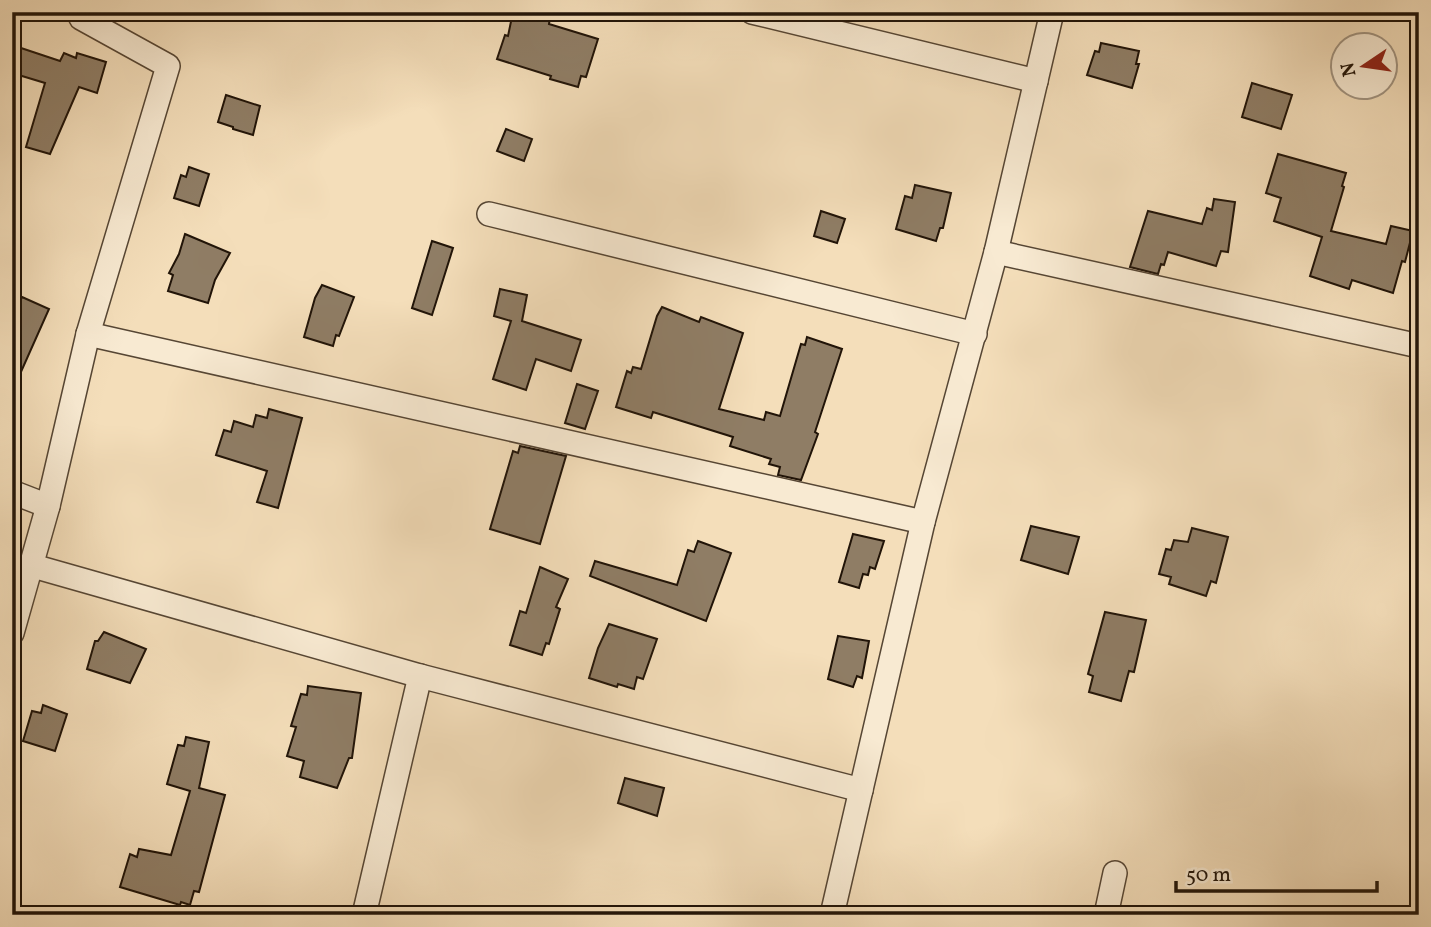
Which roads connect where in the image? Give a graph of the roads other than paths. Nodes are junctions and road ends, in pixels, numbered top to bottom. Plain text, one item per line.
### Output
1 (83, 12) edge
2 (752, 12) edge
3 (1052, 12) edge
4 (1036, 81) junction
5 (489, 214) dead end
6 (996, 252) junction
7 (88, 334) junction
8 (975, 334) junction
9 (1419, 346) edge
10 (12, 492) edge
11 (48, 506) junction
12 (923, 522) junction
13 (33, 566) junction
14 (12, 633) edge
15 (421, 676) junction
16 (861, 790) junction
17 (1115, 873) dead end
18 (364, 915) edge
19 (832, 915) edge
20 (1106, 915) edge

1 - 7 street
2 - 4 street
3 - 4 street
4 - 6 street
5 - 8 street
6 - 8 street
6 - 9 street
7 - 11 street
7 - 12 street
8 - 12 street
10 - 11 street
11 - 13 street
12 - 16 street
13 - 14 street
13 - 15 street
15 - 16 street
15 - 18 street
16 - 19 street
17 - 20 street

